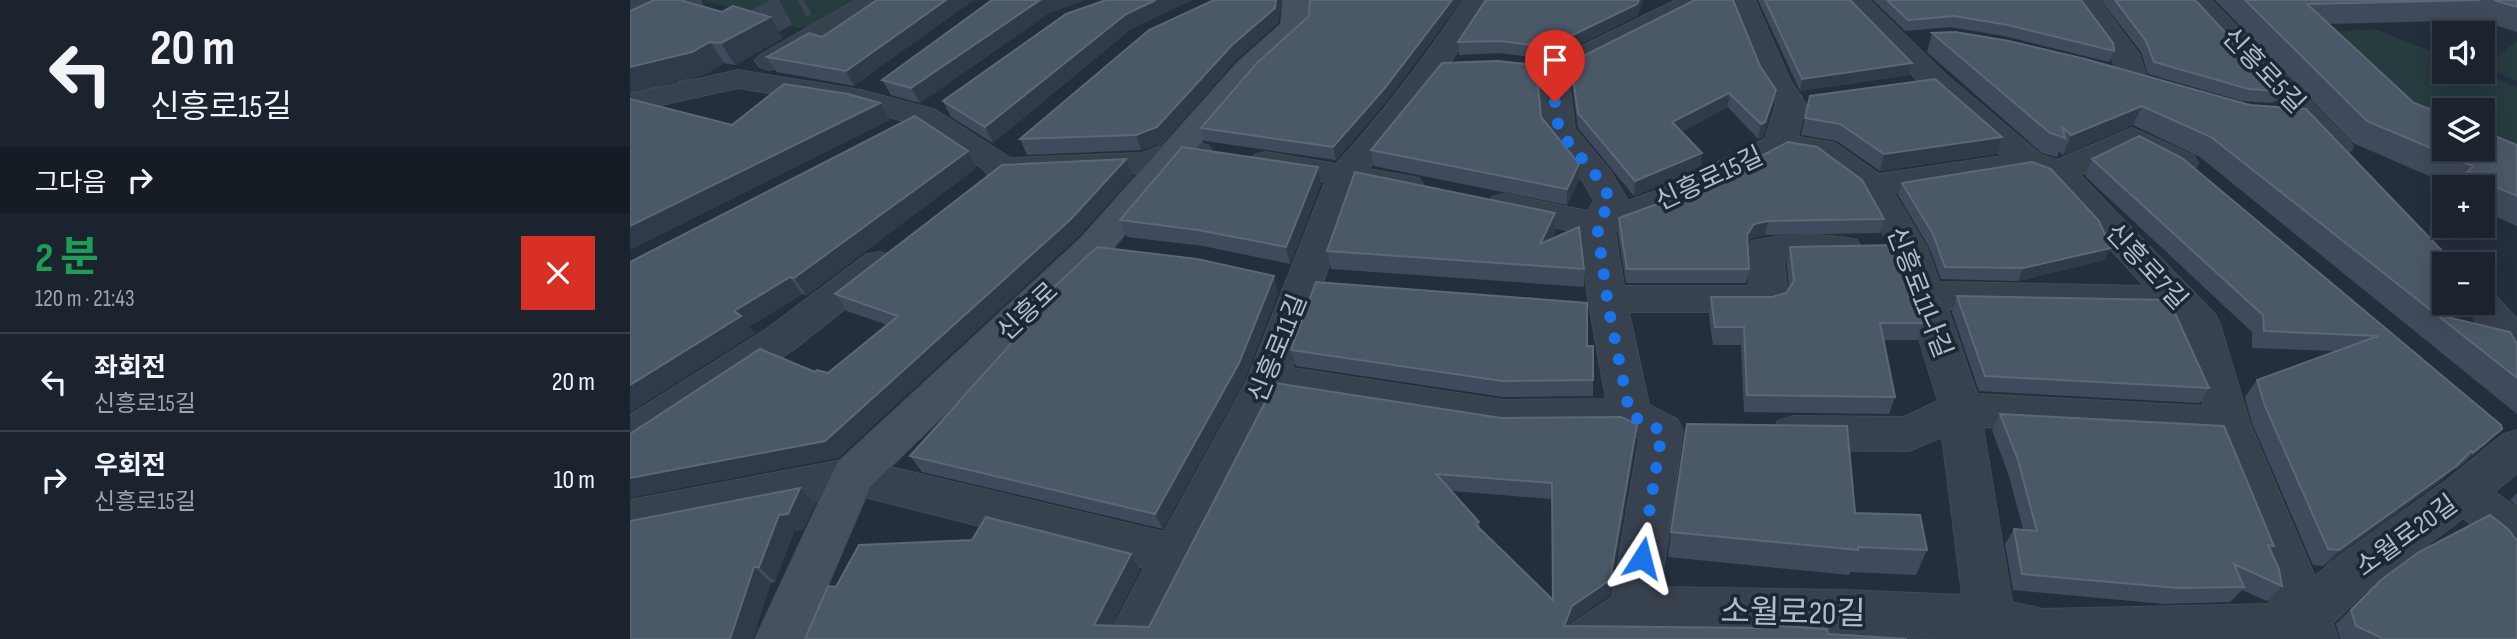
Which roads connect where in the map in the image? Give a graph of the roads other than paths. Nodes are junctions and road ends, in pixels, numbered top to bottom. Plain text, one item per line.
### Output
1 (876, 0) edge
2 (1297, 0) edge
3 (1478, 0) edge
4 (1697, 0) edge
5 (1741, 0) edge
6 (1854, 0) edge
7 (2085, 0) edge
8 (2196, 0) edge
9 (1937, 40) edge
10 (1898, 43) junction
11 (1473, 66) edge
12 (1433, 67) junction
13 (2099, 72) edge
14 (738, 79) junction
15 (1938, 83) junction
16 (1898, 89) edge
17 (630, 103) edge
18 (936, 109) junction
19 (2267, 115) edge
20 (2308, 117) junction
21 (888, 136) edge
22 (1780, 144) junction
23 (1177, 150) junction
24 (1004, 158) junction
25 (2354, 166) edge
26 (2044, 167) junction
27 (1345, 174) junction
28 (2207, 183) edge
29 (1873, 186) junction
30 (1439, 192) edge
31 (969, 194) edge
32 (1479, 200) edge
33 (1597, 225) junction
34 (905, 242) edge
35 (1909, 247) junction
36 (1266, 274) edge
37 (1303, 282) junction
38 (1345, 285) edge
39 (1924, 295) junction
40 (2179, 300) junction
41 (1598, 302) junction
42 (2492, 315) edge
43 (2517, 357) edge
44 (1267, 380) junction
45 (1959, 409) junction
46 (1646, 423) junction
47 (2229, 424) junction
48 (1703, 432) edge
49 (1758, 432) edge
50 (630, 437) edge
51 (2510, 438) edge
52 (853, 476) junction
53 (2463, 493) junction
54 (630, 519) edge
55 (2517, 540) edge
56 (1175, 555) junction
57 (1634, 609) junction
58 (1990, 619) junction
59 (1845, 625) edge
60 (2308, 633) edge
61 (2043, 636) edge
62 (780, 639) edge
63 (1132, 639) edge
64 (1591, 639) edge

1 - 14 street
2 - 23 street, 신흥로
3 - 12 street, 신흥로11길
4 - 33 street
5 - 22 street
6 - 10 street, 신흥로7길
7 - 13 street
8 - 20 street, 신흥로5길
9 - 10 street
10 - 15 street, 신흥로7길
11 - 12 street
12 - 27 street, 신흥로11길
14 - 17 street
14 - 18 street
15 - 16 street
15 - 26 street, 신흥로7길
18 - 21 street
18 - 24 street
19 - 20 street
20 - 25 street, 신흥로5길
22 - 29 street, 신흥로11나길
22 - 33 street, 신흥로15길
23 - 24 street
23 - 27 street
23 - 52 street, 신흥로
24 - 31 street
26 - 28 street
26 - 29 street
26 - 40 street, 신흥로7길
27 - 30 street
27 - 37 street, 신흥로11길
29 - 35 street, 신흥로11나길
32 - 33 street
33 - 41 street
34 - 50 street
35 - 39 street, 신흥로11나길
35 - 41 street
36 - 37 street
37 - 38 street
37 - 44 street, 신흥로11길
39 - 40 street
39 - 45 street, 신흥로11나길
40 - 47 street, 신흥로7길
41 - 46 street
42 - 43 street
44 - 46 street
44 - 56 street, 신흥로11길
45 - 47 street
45 - 49 street
45 - 58 street, 신흥로11나길
46 - 48 street
46 - 57 street
47 - 60 street, 신흥로7길
51 - 53 street, 소월로20길
52 - 54 street
52 - 56 street
52 - 62 street, 신흥로
53 - 55 street
53 - 60 street, 소월로20길
56 - 63 street, 신흥로11길
57 - 59 street, 소월로20길
57 - 64 street
58 - 59 street, 소월로20길
58 - 61 street, 소월로20길
60 - 61 street, 소월로20길

